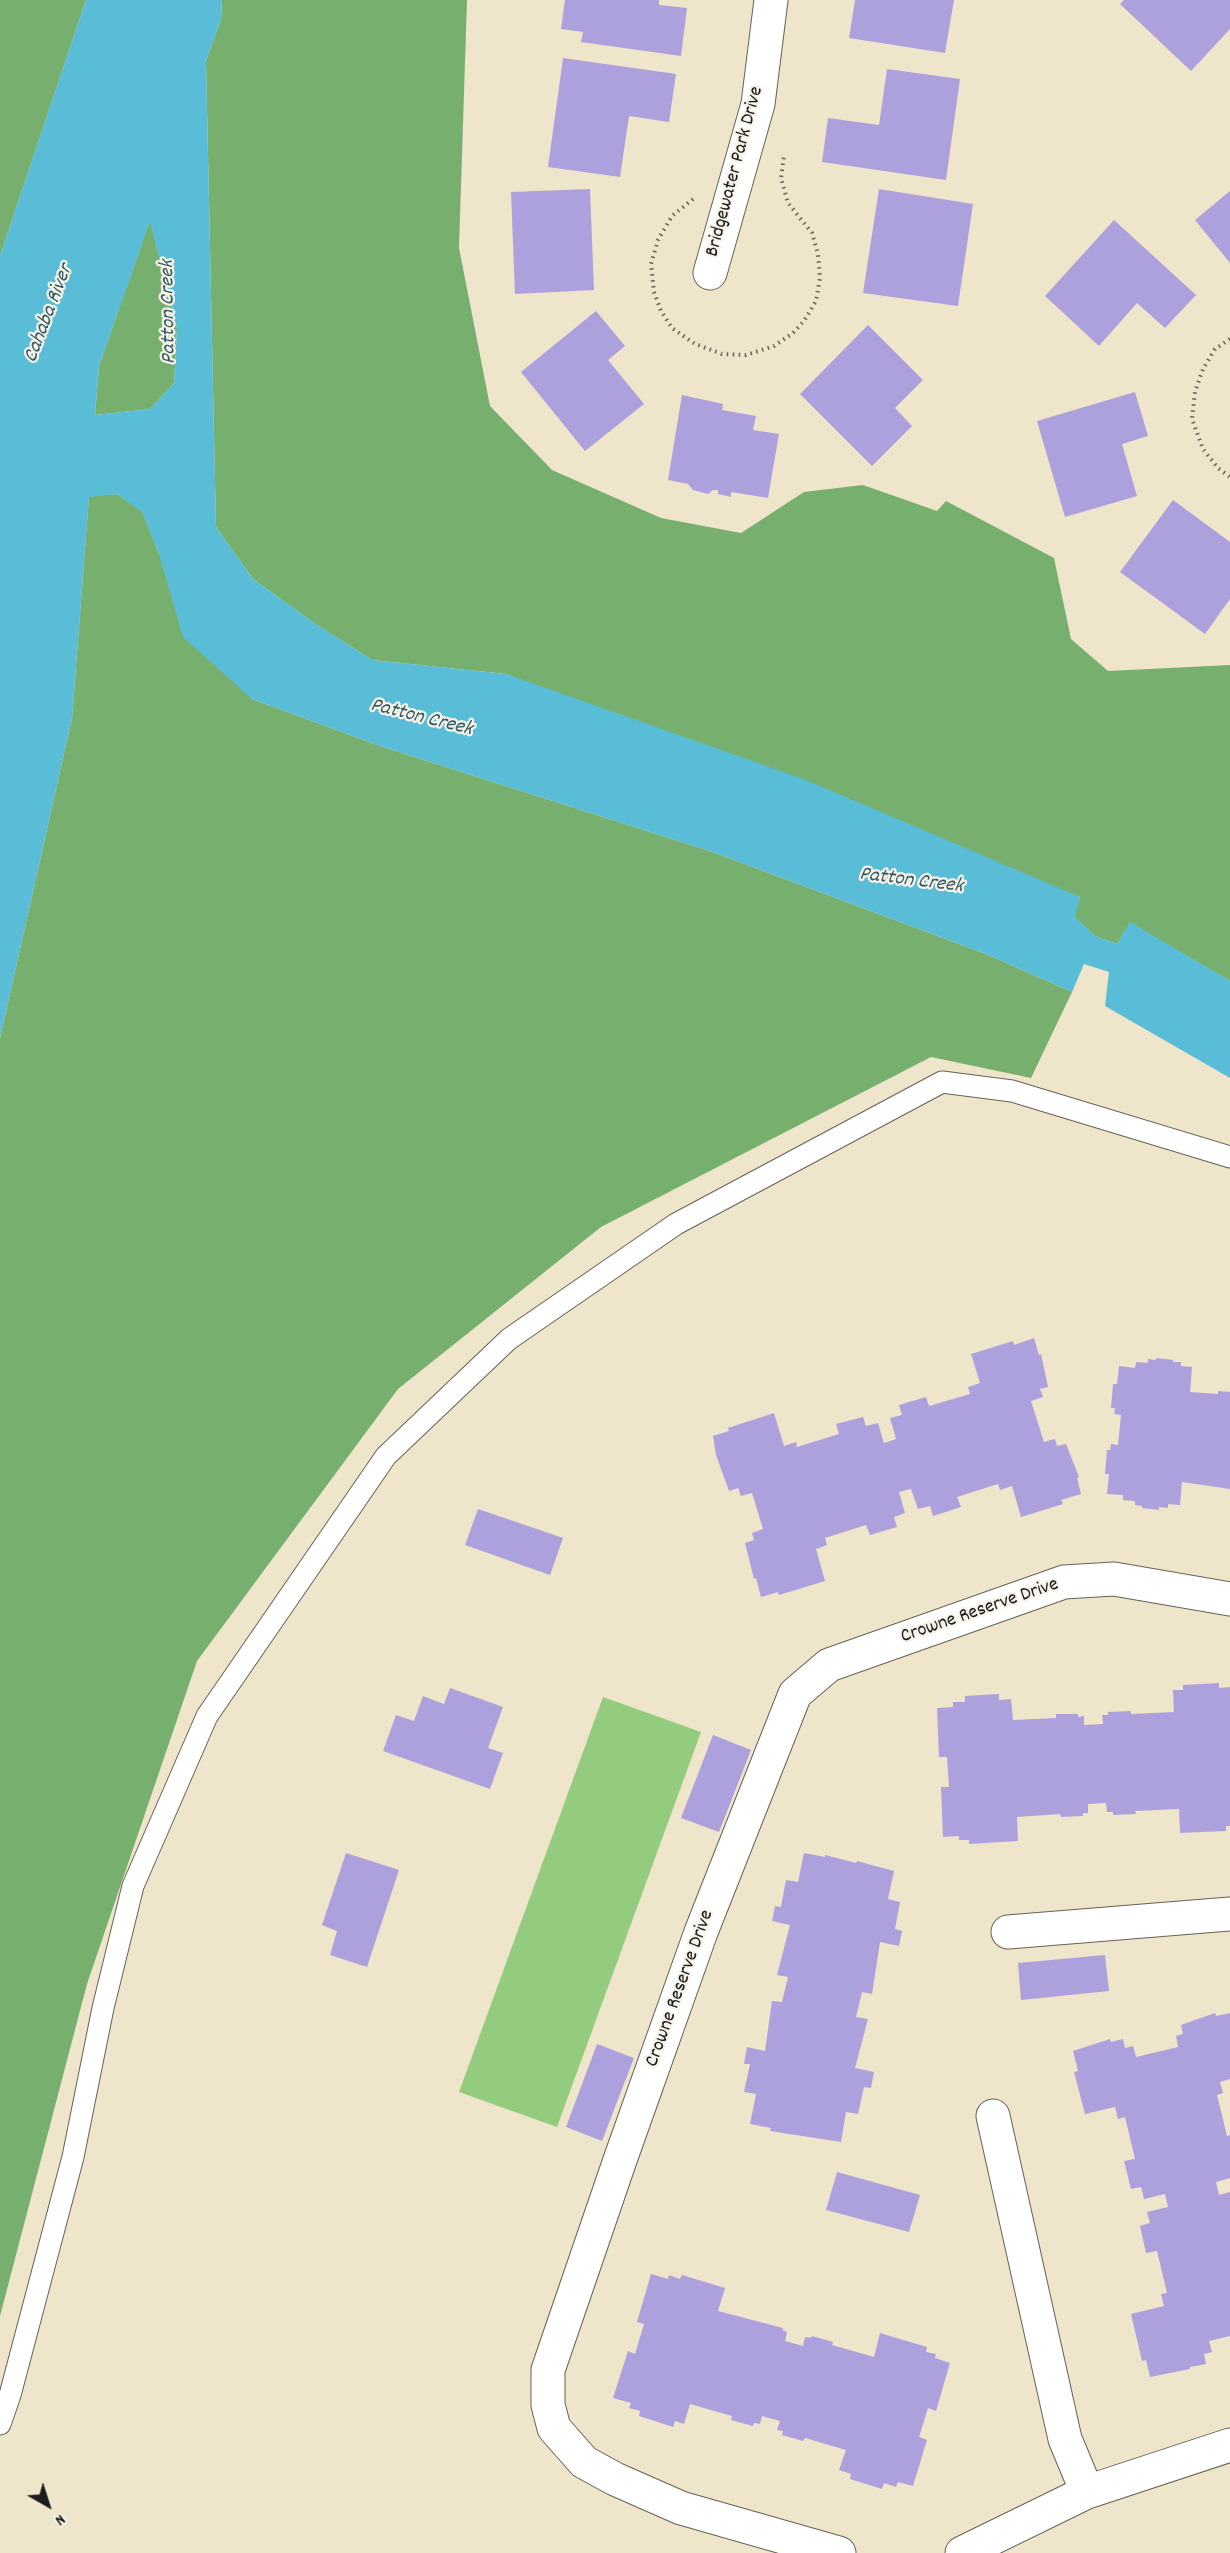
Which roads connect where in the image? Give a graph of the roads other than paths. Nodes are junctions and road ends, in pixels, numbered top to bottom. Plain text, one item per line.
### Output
1 (771, 0) edge
2 (710, 273) dead end
3 (1230, 1157) edge
4 (1230, 1599) edge
5 (1230, 1914) edge
6 (1008, 1932) dead end
7 (993, 2116) dead end
8 (0, 2424) edge
9 (1230, 2445) edge
10 (1087, 2492) junction
11 (839, 2553) edge
12 (962, 2553) edge

1 - 2 street, Bridgewater Park Drive
3 - 8 lane
4 - 11 street, Crowne Reserve Drive
5 - 6 street
7 - 10 street
9 - 10 street
10 - 12 street

